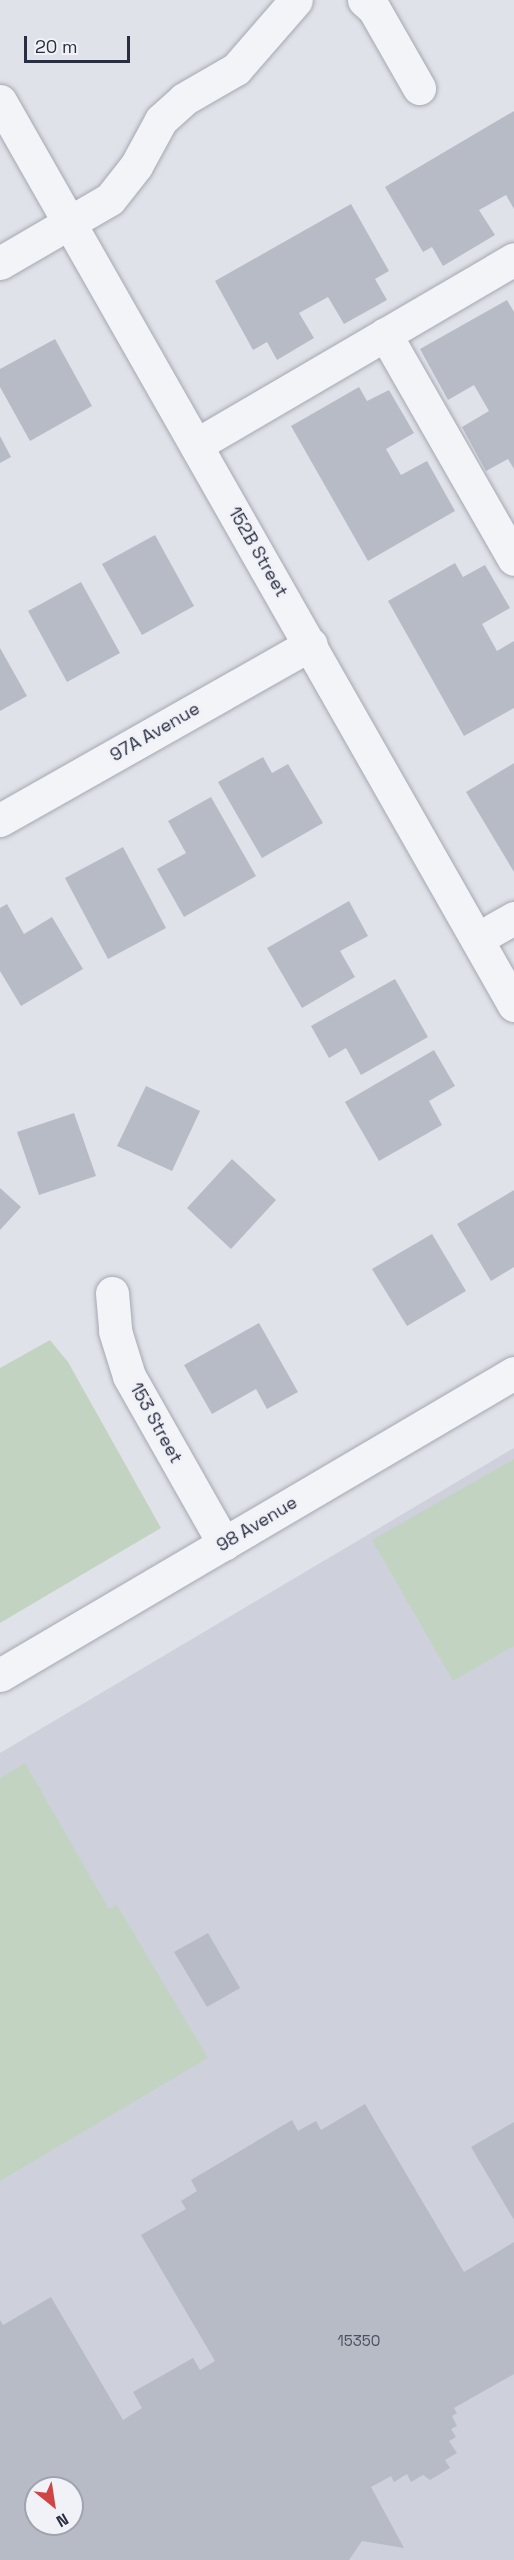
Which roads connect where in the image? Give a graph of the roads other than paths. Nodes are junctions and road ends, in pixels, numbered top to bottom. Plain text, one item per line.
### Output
1 (296, 0) edge
2 (364, 0) edge
3 (419, 88) dead end
4 (0, 101) edge
5 (70, 223) junction
6 (514, 259) edge
7 (0, 262) edge
8 (385, 334) junction
9 (196, 445) junction
10 (505, 523) edge
11 (514, 559) edge
12 (310, 644) junction
13 (0, 820) edge
14 (514, 918) edge
15 (477, 939) junction
16 (514, 1005) edge
17 (112, 1293) dead end
18 (514, 1373) edge
19 (224, 1544) junction
20 (0, 1675) edge

1 - 5 street
2 - 3 street
4 - 5 street, 152B Street
5 - 7 street
5 - 9 street, 152B Street
6 - 8 street
8 - 9 street
8 - 10 street
9 - 12 street, 152B Street
10 - 11 street
12 - 13 street, 97A Avenue
12 - 15 street, 152B Street
14 - 15 street
15 - 16 street, 152B Street
17 - 19 street, 153 Street
18 - 19 street, 98 Avenue
19 - 20 street, 98 Avenue

